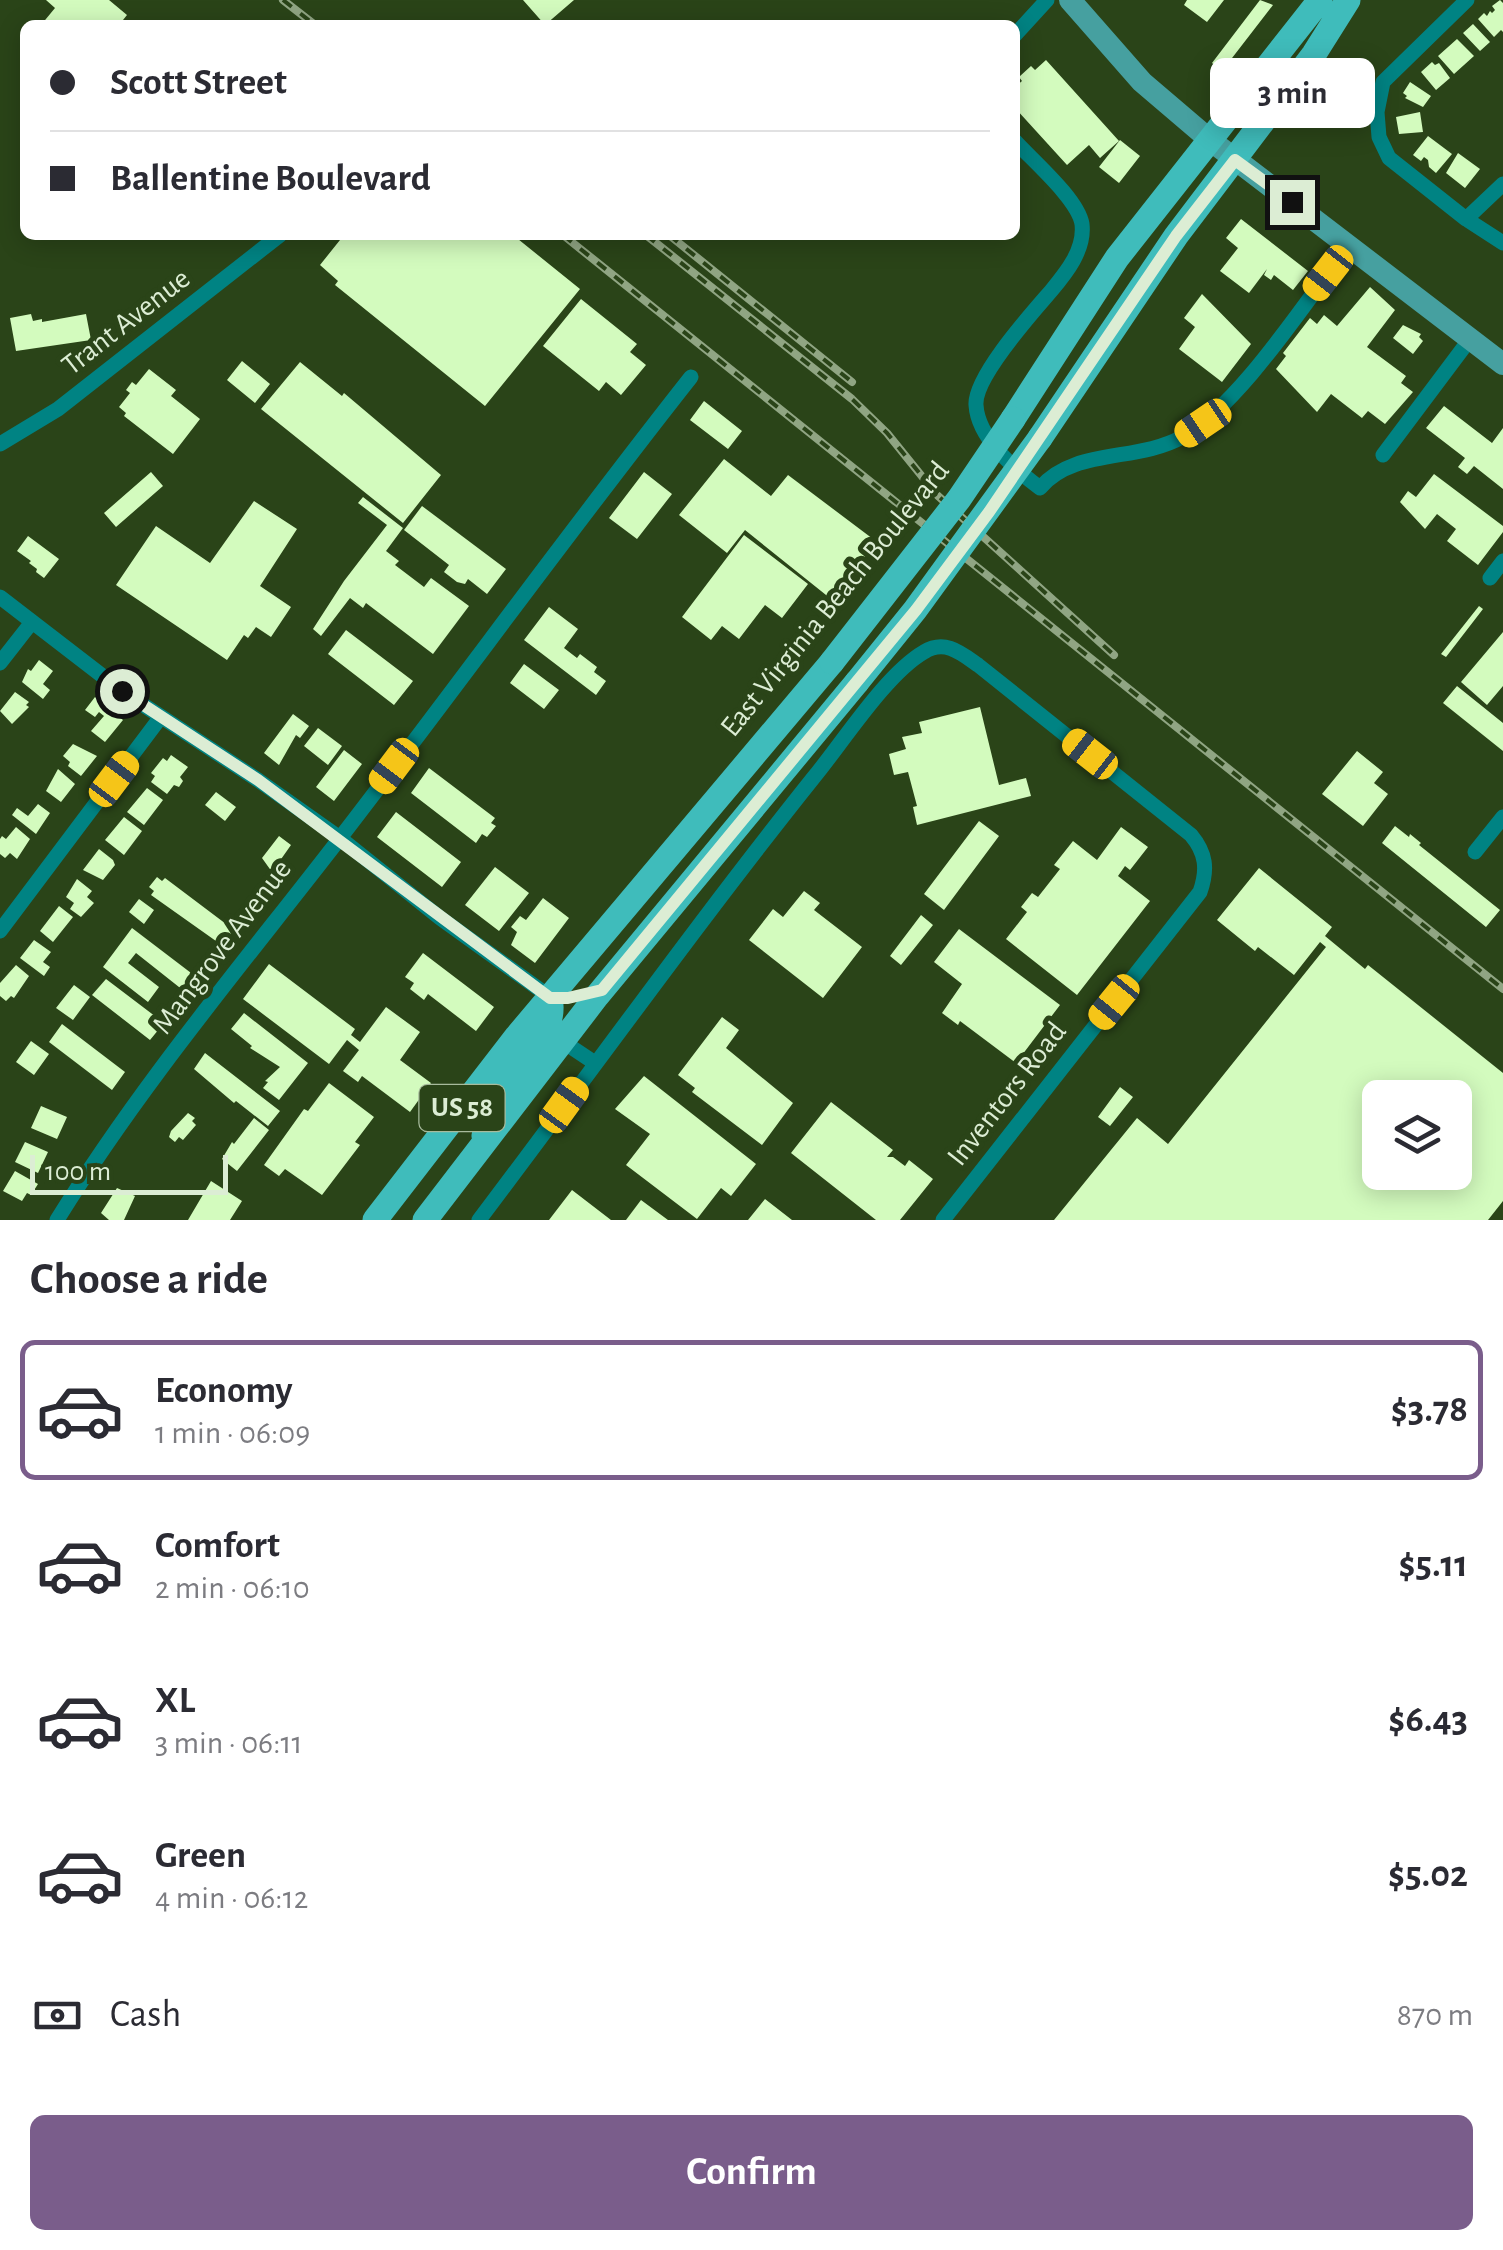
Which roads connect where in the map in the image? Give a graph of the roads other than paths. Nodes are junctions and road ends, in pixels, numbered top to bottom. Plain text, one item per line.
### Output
1 (1047, 0) edge
2 (1070, 0) edge
3 (1320, 0) edge
4 (1348, 0) edge
5 (1467, 0) edge
6 (1020, 30) edge
7 (1210, 140) junction
8 (1020, 147) edge
9 (1235, 160) junction
10 (1503, 184) edge
11 (1466, 218) junction
12 (274, 240) edge
13 (1503, 243) edge
14 (1350, 244) junction
15 (1470, 339) junction
16 (1503, 364) edge
17 (691, 378) dead end
18 (0, 444) edge
19 (1384, 455) dead end
20 (1503, 560) edge
21 (1490, 578) dead end
22 (0, 597) edge
23 (32, 622) junction
24 (883, 650) dead end
25 (0, 663) edge
26 (907, 665) junction
27 (160, 718) junction
28 (1503, 816) edge
29 (340, 838) junction
30 (1475, 852) dead end
31 (0, 931) edge
32 (602, 990) junction
33 (550, 998) junction
34 (562, 1040) junction
35 (595, 1064) junction
36 (482, 1146) junction
37 (57, 1220) edge
38 (375, 1220) edge
39 (426, 1220) edge
40 (479, 1220) edge
41 (943, 1220) edge

1 - 6 street
2 - 7 main road
3 - 7 main road, East Virginia Beach Boulevard / US 58
4 - 9 main road, US 58
5 - 11 street
7 - 9 main road
7 - 33 main road, East Virginia Beach Boulevard / US 58, bridge
8 - 14 street
9 - 14 main road
9 - 32 main road, US 58, bridge
10 - 11 street
11 - 13 street
12 - 18 street, Trant Avenue
14 - 15 main road
15 - 16 main road
15 - 19 street
17 - 29 street, Mangrove Avenue
20 - 21 street
22 - 23 street
23 - 25 street
23 - 27 street
24 - 26 street
26 - 35 street
26 - 41 street, Inventors Road
27 - 29 street
27 - 31 street
28 - 30 street
29 - 33 street
29 - 37 street, Mangrove Avenue
32 - 33 main road
32 - 34 main road, US 58
33 - 36 main road
33 - 38 main road, East Virginia Beach Boulevard / US 58
34 - 35 street
34 - 36 main road, US 58
35 - 40 street
36 - 39 main road, US 58

